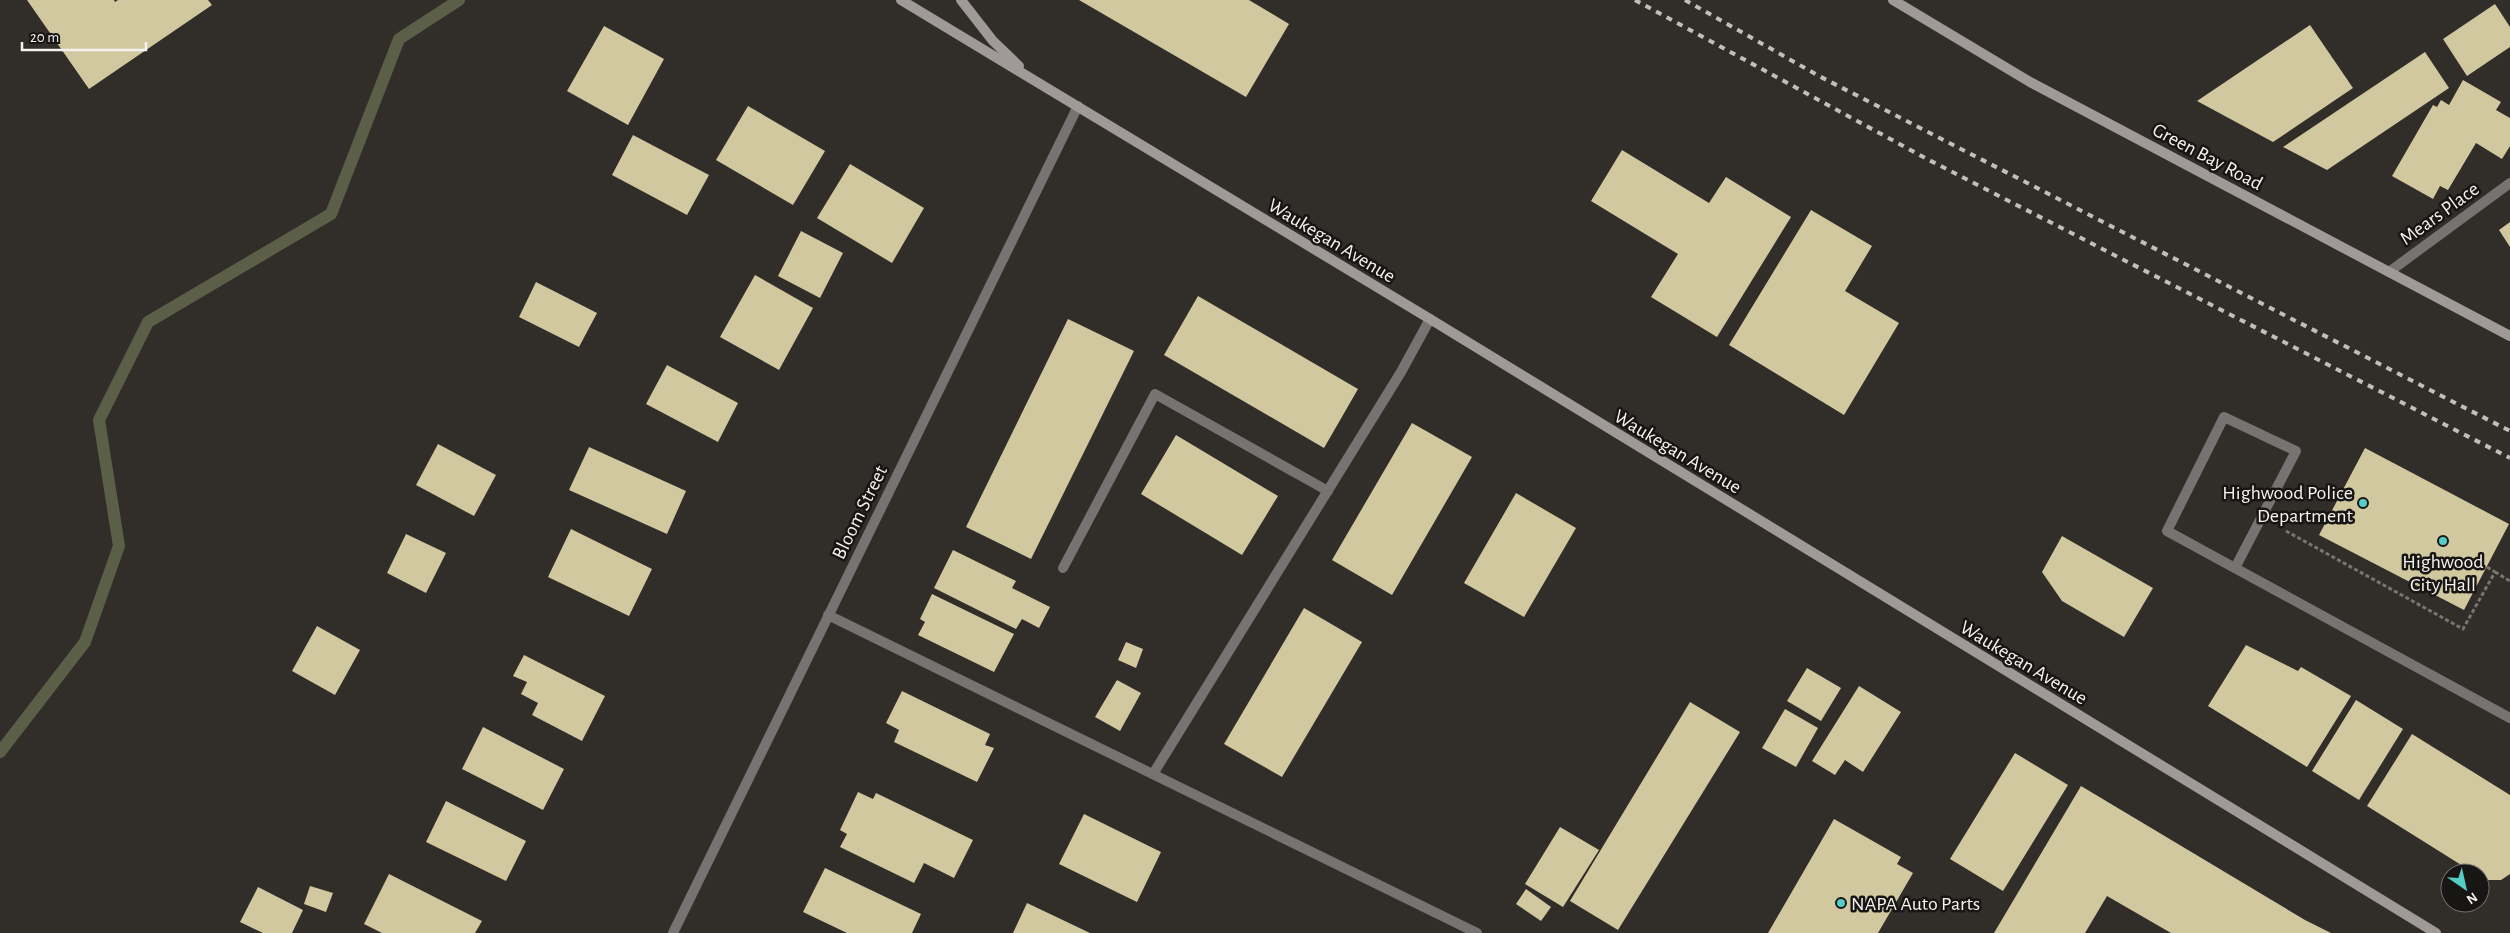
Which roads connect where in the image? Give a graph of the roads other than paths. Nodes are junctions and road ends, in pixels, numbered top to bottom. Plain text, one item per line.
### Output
1 (901, 0) edge
2 (961, 0) edge
3 (1893, 0) edge
4 (1032, 79) junction
5 (1078, 106) junction
6 (2510, 183) edge
7 (2389, 272) junction
8 (1430, 319) junction
9 (2510, 336) edge
10 (1328, 491) junction
11 (1063, 568) dead end
12 (2235, 568) junction
13 (828, 615) junction
14 (2510, 718) edge
15 (1153, 774) junction
16 (672, 933) edge
17 (1477, 933) edge
18 (2436, 933) edge

1 - 4 main road, Waukegan Avenue
2 - 4 main road
3 - 7 main road, Green Bay Road
4 - 5 main road, Waukegan Avenue
5 - 8 main road, Waukegan Avenue
5 - 13 street, Bloom Street
6 - 7 street, Mears Place
7 - 9 main road, Green Bay Road
8 - 10 street
8 - 18 main road, Waukegan Avenue
10 - 11 street
10 - 15 street
12 - 12 street
12 - 14 street
13 - 15 street
13 - 16 street, Bloom Street
15 - 17 street

